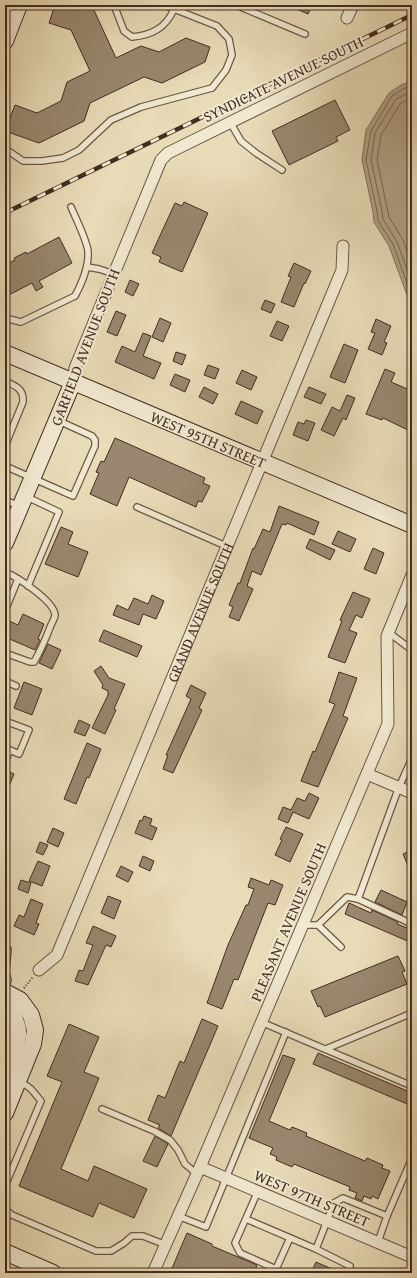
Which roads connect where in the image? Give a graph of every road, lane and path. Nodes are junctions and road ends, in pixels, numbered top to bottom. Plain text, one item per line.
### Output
1 (20, 5) edge
2 (114, 5) edge
3 (164, 5) edge
4 (236, 5) edge
5 (353, 5) edge
6 (174, 9) junction
7 (347, 18) dead end
8 (412, 33) edge
9 (306, 34) dead end
10 (5, 41) edge
11 (230, 122) junction
12 (5, 151) edge
13 (168, 153) joint
14 (282, 170) dead end
15 (71, 207) dead end
16 (343, 246) dead end
17 (87, 267) junction
18 (114, 274) junction
19 (5, 318) edge
20 (5, 353) edge
21 (5, 381) edge
22 (73, 382) junction
23 (57, 420) junction
24 (5, 446) edge
25 (262, 461) junction
26 (5, 466) edge
27 (32, 478) junction
28 (5, 500) edge
29 (22, 501) junction
30 (137, 507) dead end
31 (412, 525) edge
32 (5, 543) edge
33 (226, 546) junction
34 (5, 572) edge
35 (412, 575) edge
36 (18, 579) junction
37 (28, 586) junction
38 (5, 611) edge
39 (388, 632) junction
40 (412, 650) edge
41 (5, 652) edge
42 (5, 681) edge
43 (16, 686) dead end
44 (5, 721) edge
45 (412, 758) edge
46 (5, 762) edge
47 (367, 774) junction
48 (399, 787) junction
49 (412, 793) edge
50 (358, 899) junction
51 (412, 924) edge
52 (318, 925) junction
53 (302, 926) junction
54 (341, 947) dead end
55 (5, 948) edge
56 (5, 970) edge
57 (39, 970) joint
58 (5, 988) edge
59 (24, 988) dead end
60 (5, 992) edge
61 (5, 1006) edge
62 (412, 1013) edge
63 (261, 1022) junction
64 (286, 1032) junction
65 (326, 1049) junction
66 (10, 1076) edge
67 (412, 1086) edge
68 (102, 1109) dead end
69 (5, 1114) edge
70 (412, 1158) edge
71 (198, 1170) junction
72 (226, 1177) junction
73 (5, 1186) edge
74 (258, 1191) junction
75 (5, 1209) edge
76 (178, 1216) junction
77 (387, 1216) junction
78 (246, 1219) junction
79 (327, 1221) junction
80 (290, 1238) junction
81 (378, 1242) junction
82 (166, 1245) junction
83 (316, 1249) junction
84 (6, 1252) edge
85 (412, 1257) edge
86 (275, 1271) edge
87 (53, 1273) edge
88 (153, 1273) edge
89 (347, 1273) edge

1 - 10 street
2 - 6 lane
3 - 6 lane
4 - 9 lane
5 - 7 street
6 - 12 lane
8 - 11 street, SYNDICATE AVENUE SOUTH
11 - 13 street, SYNDICATE AVENUE SOUTH
11 - 14 lane
13 - 18 street, GARFIELD AVENUE SOUTH
15 - 17 lane
16 - 25 street, GRAND AVENUE SOUTH
17 - 18 lane
17 - 19 lane
18 - 22 street, GARFIELD AVENUE SOUTH
20 - 22 street, WEST 95TH STREET
21 - 24 lane
22 - 23 street, GARFIELD AVENUE SOUTH
22 - 25 street, WEST 95TH STREET
23 - 27 street, GARFIELD AVENUE SOUTH
23 - 27 lane
25 - 31 street, WEST 95TH STREET
25 - 33 street, GRAND AVENUE SOUTH
26 - 27 lane
27 - 29 street, GARFIELD AVENUE SOUTH
28 - 29 lane
29 - 32 street, GARFIELD AVENUE SOUTH
29 - 37 lane
30 - 33 lane
33 - 57 street, GRAND AVENUE SOUTH
34 - 36 lane
35 - 39 street, PLEASANT AVENUE SOUTH
36 - 37 lane
36 - 38 lane
37 - 41 lane
39 - 40 lane
39 - 47 street, PLEASANT AVENUE SOUTH
42 - 43 lane
44 - 46 lane
45 - 48 lane
47 - 48 street
47 - 53 street, PLEASANT AVENUE SOUTH
48 - 49 street
48 - 50 lane
50 - 51 lane
50 - 52 lane
52 - 53 lane
52 - 54 lane
53 - 63 street, PLEASANT AVENUE SOUTH
55 - 56 lane
56 - 58 lane
57 - 59 path
60 - 66 street
61 - 66 street
62 - 65 lane
63 - 64 lane
63 - 71 street, PLEASANT AVENUE SOUTH
64 - 65 lane
64 - 72 lane
65 - 67 lane
66 - 69 street
66 - 73 lane
68 - 71 lane
70 - 77 lane
71 - 72 street, WEST 97TH STREET
71 - 76 street, PLEASANT AVENUE SOUTH
72 - 74 street, WEST 97TH STREET
72 - 76 lane
74 - 78 lane
74 - 79 street, WEST 97TH STREET
75 - 82 lane
76 - 82 street, PLEASANT AVENUE SOUTH
77 - 79 lane
77 - 81 lane
78 - 80 lane
78 - 86 lane
79 - 81 street, WEST 97TH STREET
79 - 83 lane
80 - 83 lane
80 - 86 lane
81 - 85 street, WEST 97TH STREET
82 - 88 street, PLEASANT AVENUE SOUTH
83 - 89 lane
84 - 87 street

